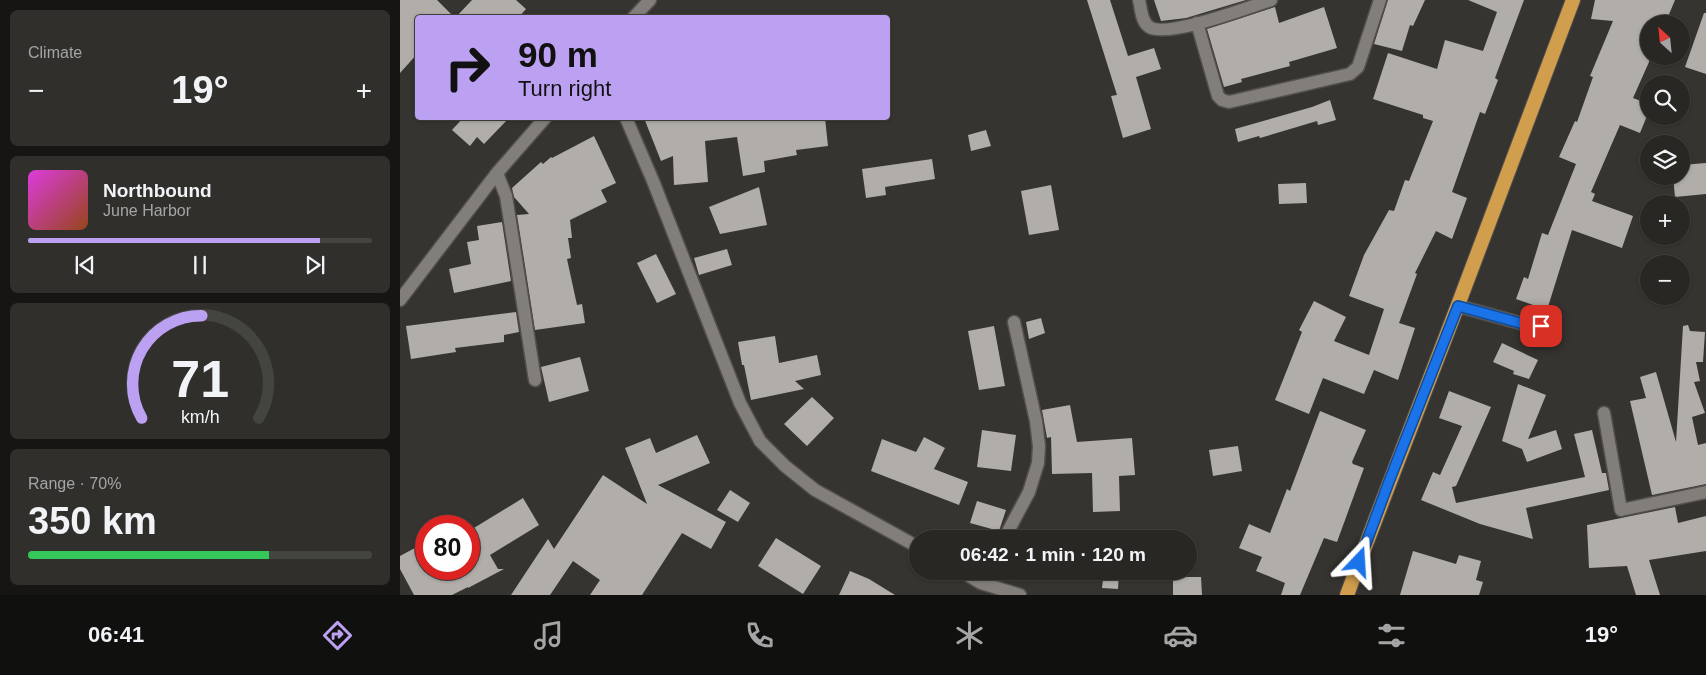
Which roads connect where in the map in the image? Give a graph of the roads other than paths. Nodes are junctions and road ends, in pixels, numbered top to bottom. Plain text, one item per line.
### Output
1 (650, 0) edge
2 (1139, 0) edge
3 (1271, 0) edge
4 (1380, 0) edge
5 (1573, 0) edge
6 (636, 15) edge
7 (1197, 23) junction
8 (543, 120) edge
9 (627, 120) edge
10 (497, 173) junction
11 (400, 300) edge
12 (1458, 306) junction
13 (1014, 322) dead end
14 (1541, 326) dead end
15 (535, 380) dead end
16 (1604, 413) dead end
17 (1706, 492) edge
18 (1009, 530) edge
19 (909, 542) edge
20 (990, 580) edge
21 (1020, 595) edge
22 (1347, 595) edge

1 - 6 street
2 - 7 street
3 - 7 street
4 - 7 street
5 - 12 highway
8 - 10 street
9 - 19 street
10 - 11 street
10 - 15 street
12 - 14 street
12 - 22 highway
13 - 18 street
16 - 17 street
20 - 21 street

